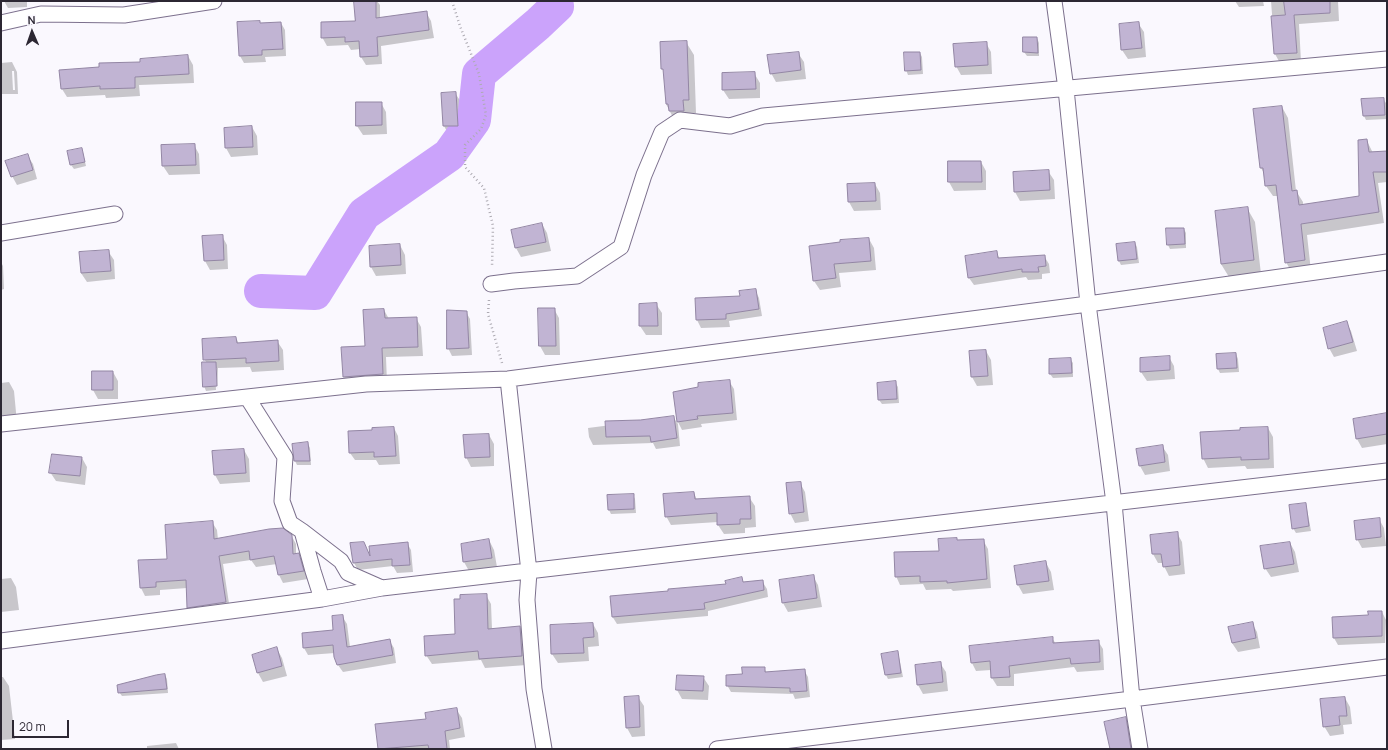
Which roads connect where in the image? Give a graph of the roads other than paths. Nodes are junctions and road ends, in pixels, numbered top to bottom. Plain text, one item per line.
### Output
1 (214, 1) edge
2 (1054, 1) edge
3 (1, 23) edge
4 (1387, 59) edge
5 (1066, 89) junction
6 (115, 214) dead end
7 (1, 233) edge
8 (1387, 262) edge
9 (491, 284) road end
10 (1088, 304) junction
11 (508, 379) junction
12 (247, 397) junction
13 (1, 424) edge
14 (1387, 471) edge
15 (1114, 503) junction
16 (302, 531) junction
17 (528, 572) junction
18 (382, 588) junction
19 (322, 599) junction
20 (1, 641) edge
21 (1387, 667) edge
22 (1132, 699) junction
23 (544, 749) edge
24 (717, 749) edge
25 (1140, 749) edge

1 - 3 street
2 - 5 street
4 - 5 street
5 - 9 street
5 - 10 street
6 - 7 street
8 - 10 street
10 - 11 street
10 - 15 street
11 - 12 street
11 - 17 street
12 - 13 street
12 - 16 street
14 - 15 street
15 - 17 street
15 - 22 street
16 - 18 street
16 - 19 street
17 - 18 street
17 - 23 street
18 - 19 street
19 - 20 street
21 - 22 street
22 - 24 street
22 - 25 street

